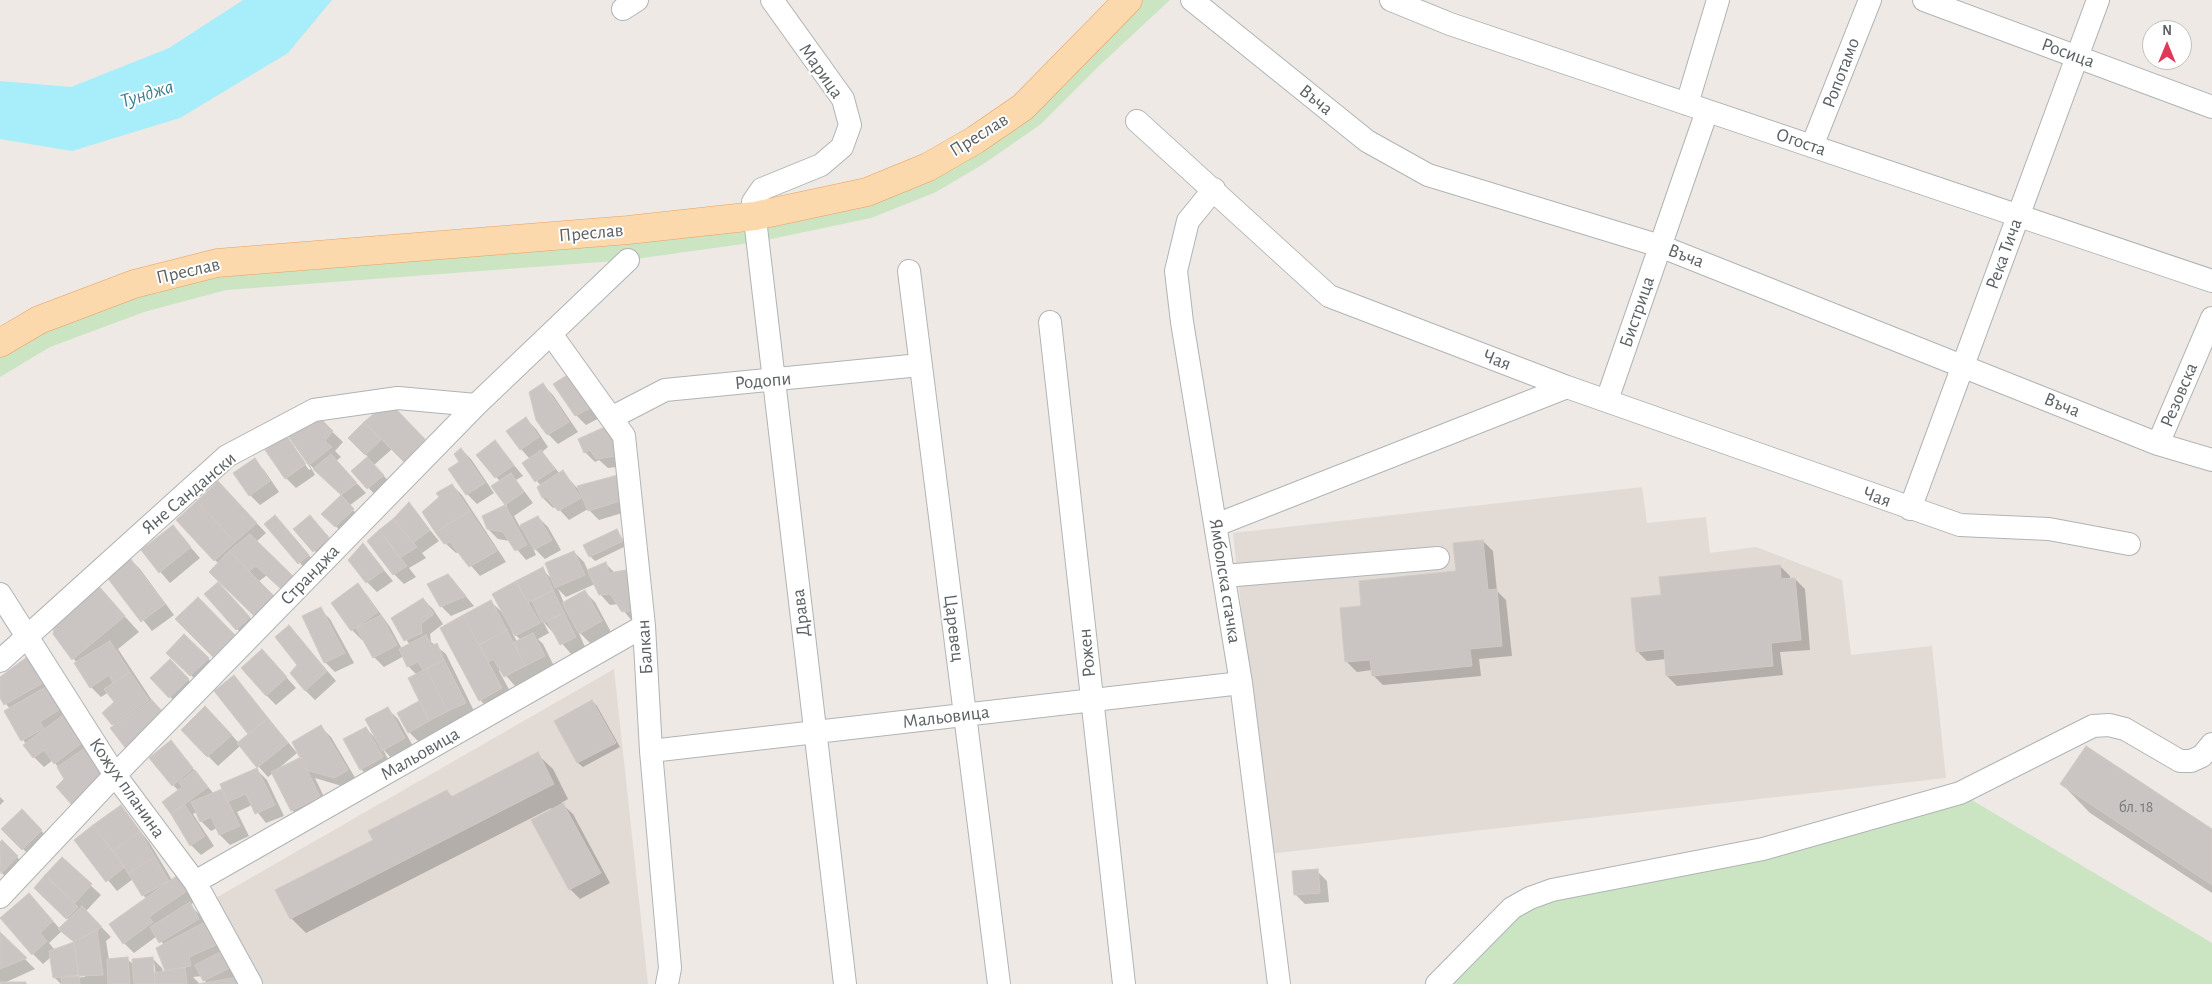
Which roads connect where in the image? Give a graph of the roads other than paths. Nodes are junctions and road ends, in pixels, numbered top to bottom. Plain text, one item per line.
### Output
1 (772, 0) edge
2 (1128, 0) edge
3 (1192, 0) edge
4 (1391, 0) edge
5 (1718, 0) edge
6 (1870, 0) edge
7 (1924, 0) edge
8 (2098, 0) edge
9 (2077, 57) junction
10 (2212, 107) edge
11 (1697, 108) junction
12 (1137, 121) dead end
13 (1812, 146) junction
14 (1214, 189) junction
15 (2018, 216) junction
16 (756, 229) junction
17 (1660, 246) junction
18 (628, 260) dead end
19 (909, 272) dead end
20 (2212, 281) edge
21 (2212, 318) edge
22 (1050, 322) dead end
23 (551, 334) junction
24 (0, 343) edge
25 (920, 364) junction
26 (1963, 365) junction
27 (774, 380) junction
28 (1567, 386) junction
29 (1607, 400) junction
30 (476, 405) junction
31 (611, 418) junction
32 (2158, 444) junction
33 (2212, 460) edge
34 (1910, 509) junction
35 (1216, 525) junction
36 (2129, 544) dead end
37 (1438, 558) dead end
38 (1224, 576) junction
39 (0, 594) edge
40 (644, 626) junction
41 (27, 636) junction
42 (0, 661) edge
43 (1241, 683) junction
44 (1092, 700) junction
45 (965, 714) junction
46 (815, 732) junction
47 (2212, 744) edge
48 (650, 751) junction
49 (116, 775) junction
50 (195, 882) junction
51 (0, 897) edge
52 (251, 984) edge
53 (667, 984) edge
54 (845, 984) edge
55 (999, 984) edge
56 (1124, 984) edge
57 (1279, 984) edge
58 (1437, 984) edge

1 - 16 street, Марица
2 - 16 main road, Преслав
3 - 17 street, Въча
4 - 11 street, Огоста
5 - 11 street, Бистрица
6 - 13 street, Ропотамо
7 - 9 street, Росица
8 - 9 street, Река Тича
9 - 10 street, Росица
9 - 15 street, Река Тича
11 - 13 street, Огоста
11 - 17 street, Бистрица
12 - 14 street, Чая
13 - 15 street, Огоста
14 - 28 street, Чая
14 - 35 street, Ямболска стачка
15 - 20 street, Огоста
15 - 26 street, Река Тича
16 - 24 main road, Преслав
16 - 27 street, Драва
17 - 26 street, Въча
17 - 29 street, Бистрица
18 - 23 street, Странджа
19 - 25 street, Царевец
21 - 32 street, Резовска
22 - 44 street, Рожен
23 - 30 street, Странджа
23 - 31 street, Балкан
25 - 27 street, Родопи
25 - 45 street, Царевец
26 - 32 street, Въча
26 - 34 street, Река Тича
27 - 31 street, Родопи
27 - 46 street, Драва
28 - 29 street, Чая
28 - 35 street
29 - 34 street, Чая
30 - 41 street, Яне Сандански
30 - 49 street, Странджа
31 - 40 street, Балкан
32 - 33 street, Въча
34 - 36 street, Чая
35 - 38 street, Ямболска стачка
37 - 38 street
38 - 43 street, Ямболска стачка
39 - 41 street, Кожух планина
40 - 48 street, Балкан
40 - 50 street, Мальовица
41 - 42 street, Яне Сандански
41 - 49 street, Кожух планина
43 - 44 street, Мальовица
43 - 57 street, Ямболска стачка
44 - 45 street, Мальовица
44 - 56 street, Рожен
45 - 46 street, Мальовица
45 - 55 street, Царевец
46 - 48 street, Мальовица
46 - 54 street, Драва
47 - 58 street
48 - 53 street, Балкан
49 - 50 street, Кожух планина
49 - 51 street, Странджа
50 - 52 street, Кожух планина

